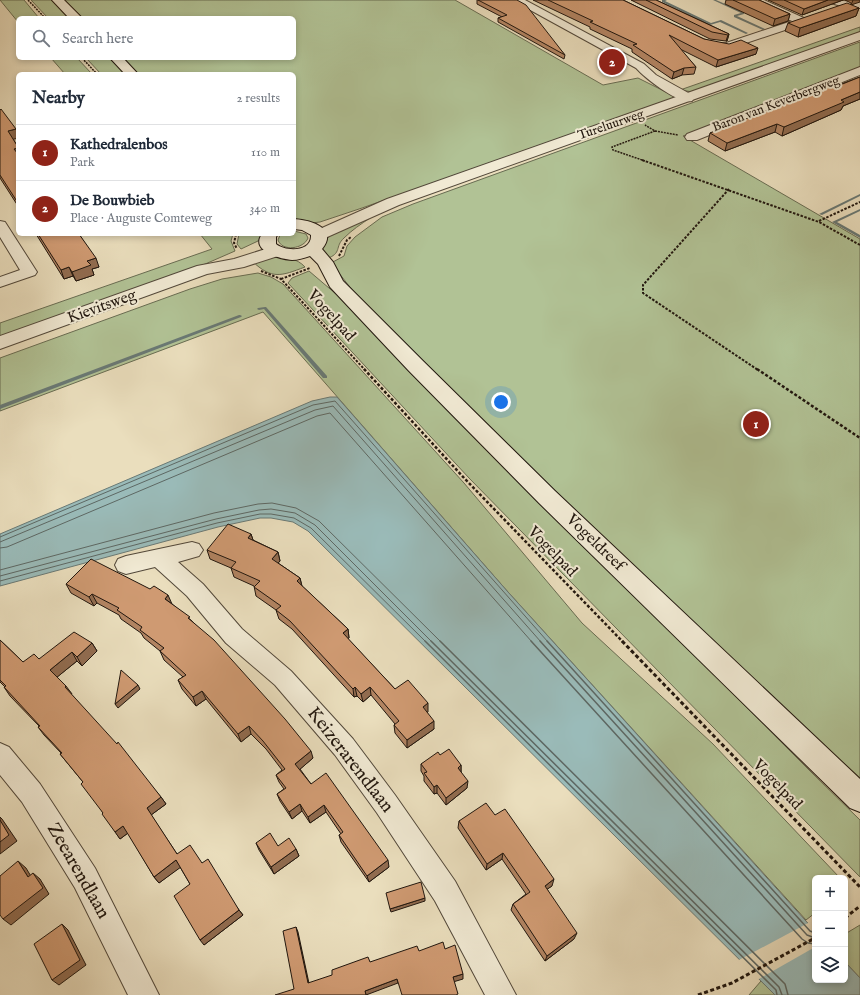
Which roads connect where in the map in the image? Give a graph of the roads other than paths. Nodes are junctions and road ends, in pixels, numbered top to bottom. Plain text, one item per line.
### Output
1 (58, 0) edge
2 (517, 0) edge
3 (755, 0) edge
4 (832, 5) edge
5 (860, 5) edge
6 (74, 16) edge
7 (860, 36) edge
8 (707, 43) edge
9 (118, 60) edge
10 (860, 70) edge
11 (130, 72) edge
12 (688, 98) junction
13 (692, 137) road end
14 (0, 225) edge
15 (296, 226) edge
16 (310, 241) junction
17 (271, 242) edge
18 (0, 282) edge
19 (0, 343) edge
20 (192, 550) dead end
21 (158, 558) junction
22 (126, 565) dead end
23 (0, 756) edge
24 (860, 798) edge
25 (144, 995) edge
26 (501, 995) edge

1 - 6 street
2 - 12 street
3 - 8 street
4 - 5 street
7 - 12 street, Tureluurweg
9 - 11 street
10 - 13 street, Baron van Keverbergweg
12 - 16 street, Tureluurweg
14 - 18 street
15 - 16 street
16 - 17 street
16 - 24 street, Vogeldreef
17 - 19 street, Kievitsweg
20 - 21 street
21 - 22 street
21 - 26 street, Keizerarendlaan
23 - 25 street, Zeearendlaan

